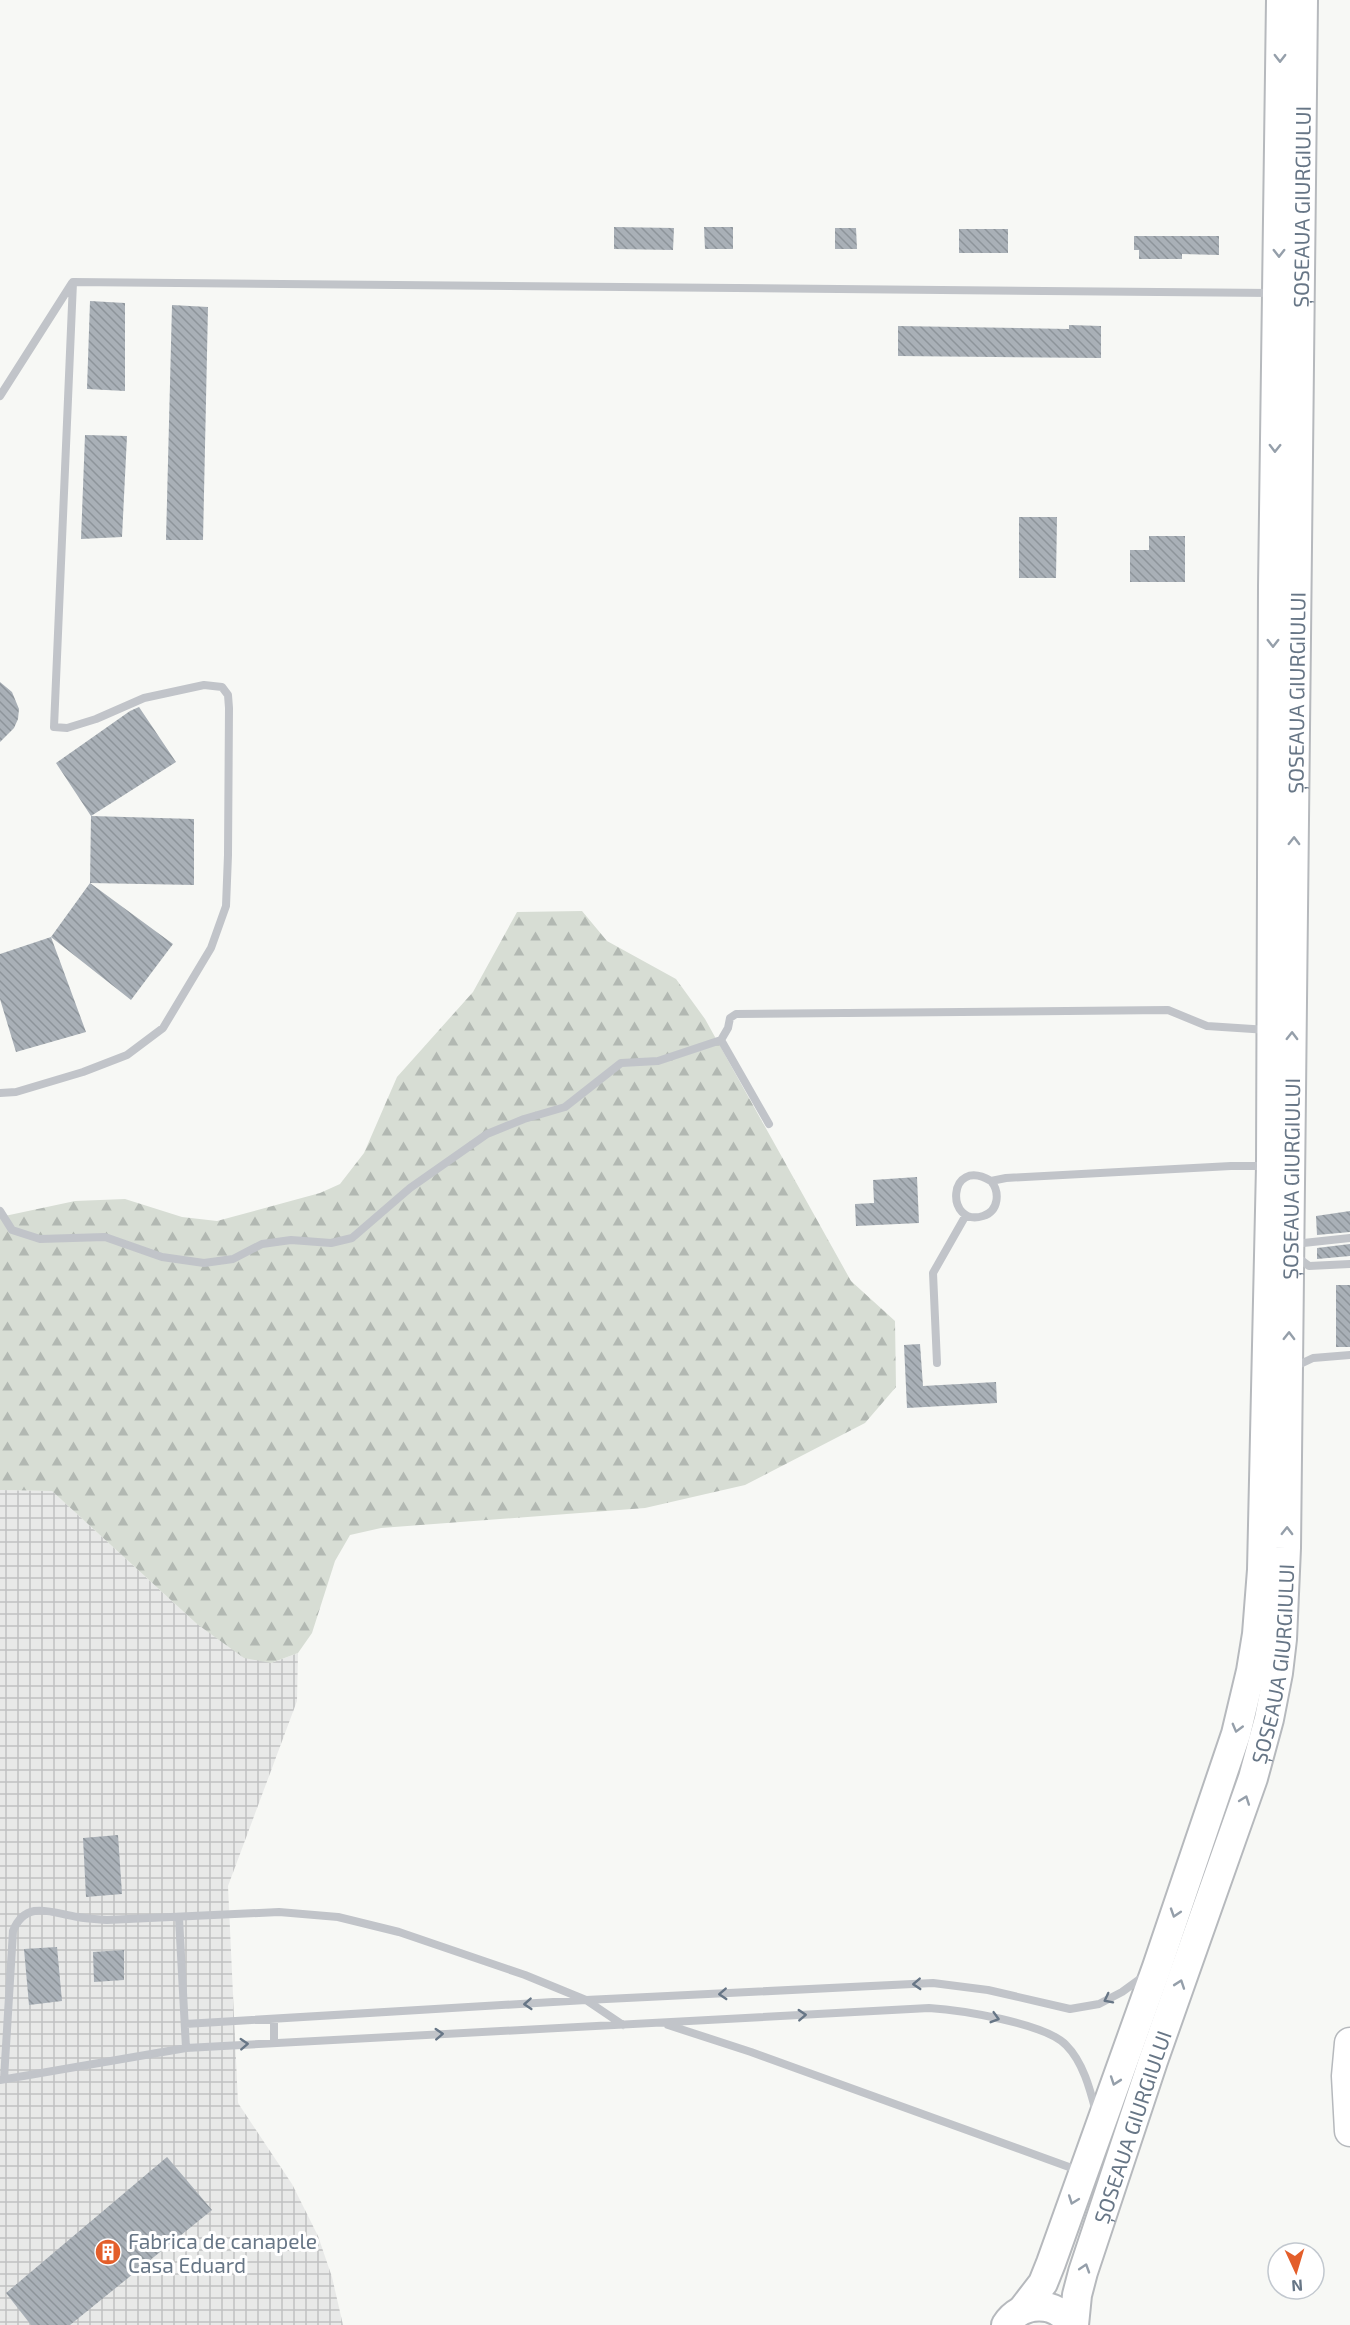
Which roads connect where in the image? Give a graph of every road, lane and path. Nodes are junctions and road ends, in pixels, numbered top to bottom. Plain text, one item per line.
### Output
1 (1281, 0) edge
2 (1303, 0) edge
3 (73, 282) junction
4 (1278, 293) junction
5 (0, 396) edge
6 (1272, 1030) junction
7 (721, 1040) junction
8 (0, 1093) edge
9 (769, 1124) dead end
10 (1271, 1166) junction
11 (991, 1181) junction
12 (0, 1210) edge
13 (966, 1215) junction
14 (1350, 1238) edge
15 (1290, 1247) junction
16 (1350, 1264) edge
17 (1350, 1355) edge
18 (937, 1363) dead end
19 (1288, 1371) junction
20 (179, 1918) junction
21 (1157, 1967) junction
22 (586, 2000) junction
23 (274, 2020) junction
24 (663, 2023) junction
25 (185, 2024) junction
26 (623, 2025) junction
27 (274, 2043) junction
28 (1350, 2043) edge
29 (186, 2048) junction
30 (2, 2080) edge
31 (1100, 2126) junction
32 (1350, 2131) edge
33 (1083, 2172) junction
34 (1015, 2317) edge
35 (1073, 2325) edge

1 -> 4 highway, ȘOSEAUA GIURGIULUI
15 -> 2 highway, ȘOSEAUA GIURGIULUI
3 - 4 lane
3 - 5 lane
3 - 8 lane
4 -> 6 highway, ȘOSEAUA GIURGIULUI
6 - 7 lane
6 - 10 highway, ȘOSEAUA GIURGIULUI
7 - 9 lane
7 - 12 lane
10 - 11 lane
10 -> 21 highway, ȘOSEAUA GIURGIULUI
11 - 13 lane
11 - 13 lane
13 - 18 lane
14 - 15 lane
15 - 16 lane
19 -> 15 highway, ȘOSEAUA GIURGIULUI
17 - 19 lane
35 -> 19 highway, ȘOSEAUA GIURGIULUI
20 - 22 lane
20 - 25 lane
20 - 30 lane
21 -> 22 lane
21 -> 31 highway, ȘOSEAUA GIURGIULUI
22 -> 23 lane
22 - 26 lane
23 - 25 lane
23 - 27 lane
24 - 26 lane
24 -> 31 lane
24 - 33 lane
25 - 29 lane
27 -> 26 lane
29 -> 27 lane
28 - 32 highway
29 - 30 lane
31 - 33 highway, ȘOSEAUA GIURGIULUI
33 -> 34 highway, ȘOSEAUA GIURGIULUI
34 - 35 highway, ȘOSEAUA GIURGIULUI

